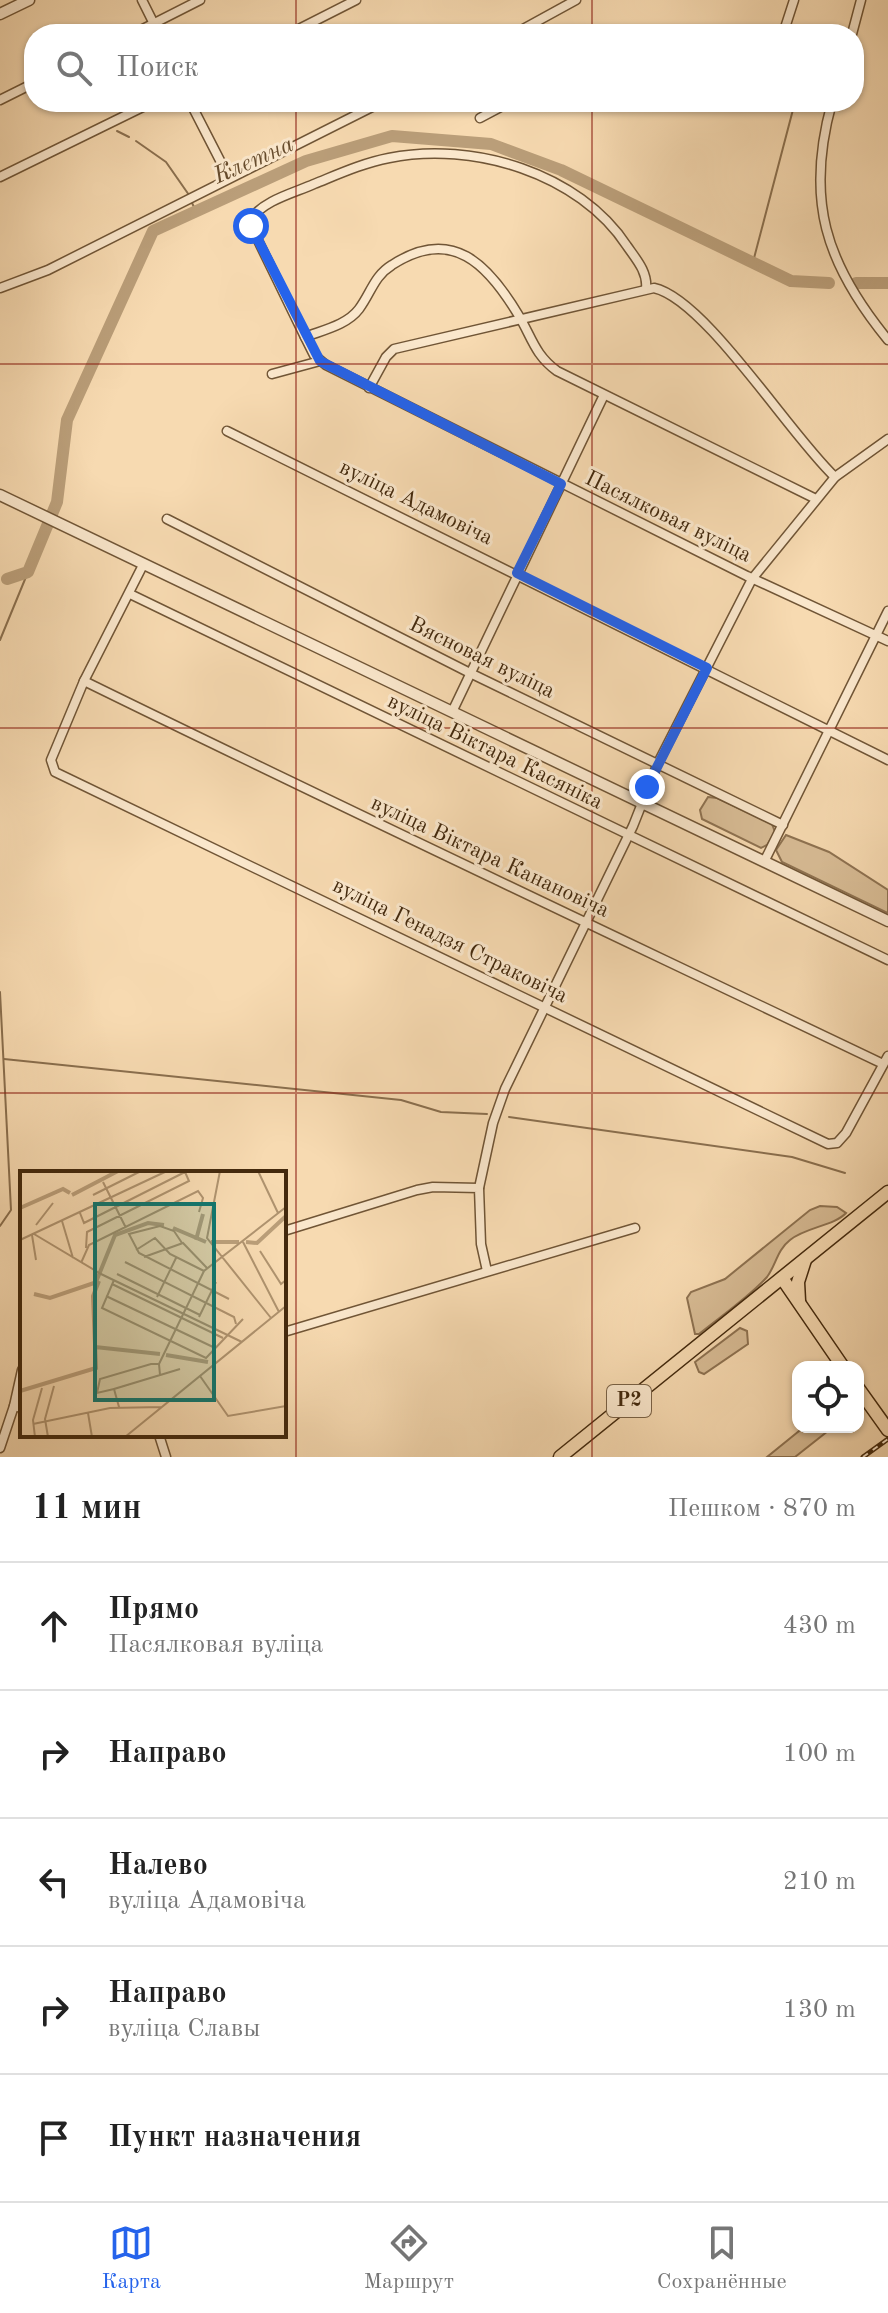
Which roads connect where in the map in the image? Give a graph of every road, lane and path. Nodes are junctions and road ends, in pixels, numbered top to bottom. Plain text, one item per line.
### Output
1 (29, 0) edge
2 (142, 0) edge
3 (200, 0) edge
4 (356, 0) edge
5 (576, 0) edge
6 (794, 0) edge
7 (861, 0) edge
8 (0, 14) edge
9 (154, 23) joint
10 (309, 24) edge
11 (532, 24) edge
12 (786, 24) edge
13 (855, 24) edge
14 (24, 88) edge
15 (0, 100) edge
16 (133, 112) edge
17 (195, 112) edge
18 (362, 112) edge
19 (491, 112) edge
20 (830, 112) edge
21 (480, 118) dead end
22 (0, 177) edge
23 (229, 178) junction
24 (0, 288) edge
25 (646, 289) junction
26 (518, 315) junction
27 (305, 337) junction
28 (888, 340) edge
29 (320, 361) junction
30 (272, 374) dead end
31 (369, 388) junction
32 (604, 395) junction
33 (227, 431) dead end
34 (888, 439) edge
35 (835, 477) junction
36 (561, 484) junction
37 (0, 495) edge
38 (816, 499) junction
39 (167, 519) dead end
40 (143, 565) junction
41 (517, 573) junction
42 (752, 579) junction
43 (130, 594) junction
44 (888, 611) edge
45 (876, 636) junction
46 (888, 641) edge
47 (707, 668) junction
48 (470, 673) junction
49 (84, 681) junction
50 (453, 710) junction
51 (829, 730) junction
52 (888, 760) edge
53 (658, 763) junction
54 (641, 801) junction
55 (783, 825) junction
56 (627, 837) junction
57 (765, 860) junction
58 (587, 921) junction
59 (888, 921) edge
60 (888, 960) edge
61 (545, 1006) junction
62 (884, 1059) edge
63 (479, 1188) junction
64 (888, 1192) edge
65 (635, 1228) dead end
66 (286, 1230) edge
67 (807, 1258) junction
68 (487, 1271) junction
69 (782, 1278) junction
70 (800, 1304) junction
71 (286, 1331) edge
72 (839, 1361) edge
73 (864, 1396) edge
74 (18, 1407) edge
75 (888, 1430) edge
76 (160, 1437) edge
77 (0, 1448) edge
78 (166, 1457) edge
79 (560, 1457) edge

1 - 8 street
2 - 9 street
3 - 9 street
4 - 10 street
5 - 11 street
6 - 12 street
7 - 13 street
14 - 15 street
16 - 22 street
17 - 23 street
18 - 23 street
19 - 21 street
20 - 28 street
23 - 24 street
25 - 26 street
25 - 27 street, Пасялковая вуліца
25 - 35 street
26 - 27 street
26 - 31 street
26 - 32 street
27 - 29 street, Пасялковая вуліца
29 - 30 street
29 - 31 street, Пасялковая вуліца
31 - 36 street, Пасялковая вуліца
32 - 36 street
32 - 38 street
33 - 41 street, вуліца Адамовіча
34 - 35 street
35 - 38 street
36 - 41 street
36 - 42 street, Пасялковая вуліца
37 - 40 street
38 - 42 street
39 - 48 street, Вясновая вуліца
40 - 43 street
40 - 50 street
41 - 47 street, вуліца Адамовіча
41 - 48 street
42 - 45 street, Пасялковая вуліца
42 - 47 street
43 - 49 street
43 - 56 street, вуліца Віктара Касяніка
44 - 45 street
45 - 46 street, Пасялковая вуліца
45 - 51 street
47 - 51 street, вуліца Адамовіча
47 - 53 street
48 - 50 street
48 - 53 street, Вясновая вуліца
49 - 58 street, вуліца Віктара Канановіча
49 - 61 street, вуліца Генадзя Страковіча
50 - 54 street
51 - 52 street, вуліца Адамовіча
51 - 55 street
53 - 54 street
53 - 55 street, Вясновая вуліца
54 - 56 street
54 - 57 street
55 - 57 street
56 - 58 street
56 - 60 street, вуліца Віктара Касяніка
57 - 59 street
58 - 61 street
58 - 62 street, вуліца Віктара Канановіча
61 - 62 street, вуліца Генадзя Страковіча
61 - 63 street
63 - 66 street
63 - 68 street
64 - 67 main road, Р2
65 - 68 street
67 - 69 main road, Р2
67 - 70 main road
68 - 71 street
69 - 70 main road
69 - 79 main road, Р2
70 - 72 main road
73 - 75 main road
74 - 77 street
76 - 78 street

